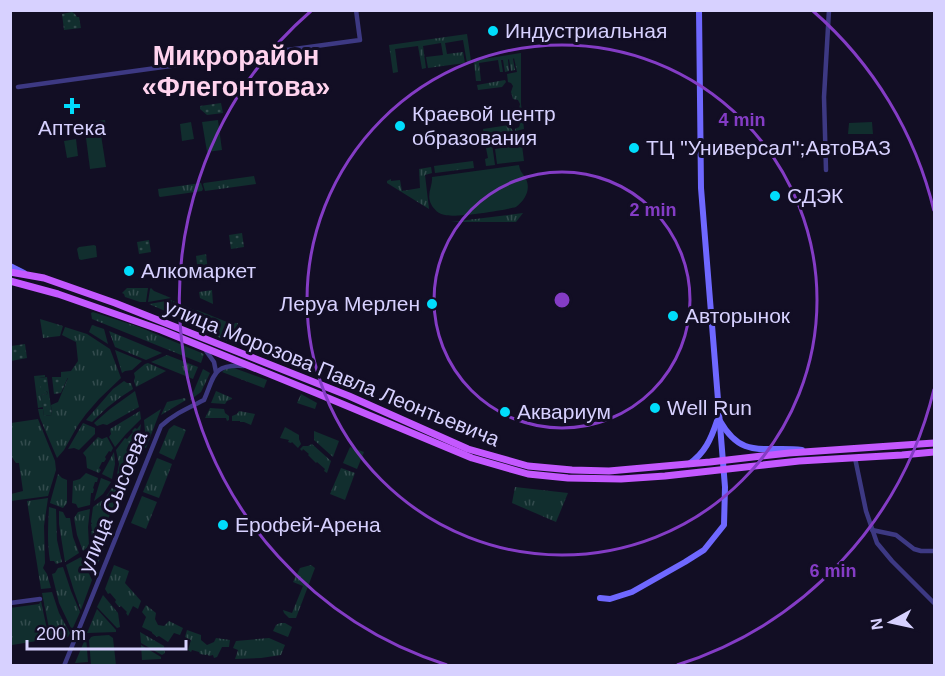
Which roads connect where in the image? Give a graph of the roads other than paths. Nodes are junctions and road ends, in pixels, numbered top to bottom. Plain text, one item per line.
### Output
1 (356, 10) edge
2 (699, 10) edge
3 (829, 10) edge
4 (18, 87) dead end
5 (826, 170) dead end
6 (10, 266) edge
7 (10, 272) edge
8 (36, 276) junction
9 (10, 281) edge
10 (202, 346) junction
11 (249, 366) junction
12 (216, 372) junction
13 (718, 418) junction
14 (934, 443) edge
15 (817, 452) junction
16 (934, 452) edge
17 (855, 458) junction
18 (722, 461) junction
19 (668, 466) junction
20 (723, 470) junction
21 (872, 530) junction
22 (934, 551) edge
23 (600, 598) dead end
24 (40, 600) dead end
25 (10, 603) edge
26 (934, 603) edge
27 (64, 666) edge

1 - 4 street
2 - 13 main road
3 - 5 street
6 - 8 main road
7 - 8 main road, улица Морозова Павла Леонтьевича
8 - 19 main road, улица Морозова Павла Леонтьевича
9 - 10 main road, улица Морозова Павла Леонтьевича
10 - 11 main road, улица Морозова Павла Леонтьевича
10 - 12 street
11 - 12 street
11 - 20 main road, улица Морозова Павла Леонтьевича
12 - 27 street, улица Сысоева
13 - 15 main road
13 - 18 main road
13 - 19 main road
14 - 15 main road, улица Морозова Павла Леонтьевича
15 - 18 main road, улица Морозова Павла Леонтьевича
16 - 17 main road, улица Морозова Павла Леонтьевича
17 - 20 main road, улица Морозова Павла Леонтьевича
17 - 21 street
18 - 19 main road, улица Морозова Павла Леонтьевича
18 - 20 main road
20 - 23 main road
21 - 22 street
21 - 26 street
24 - 25 street

